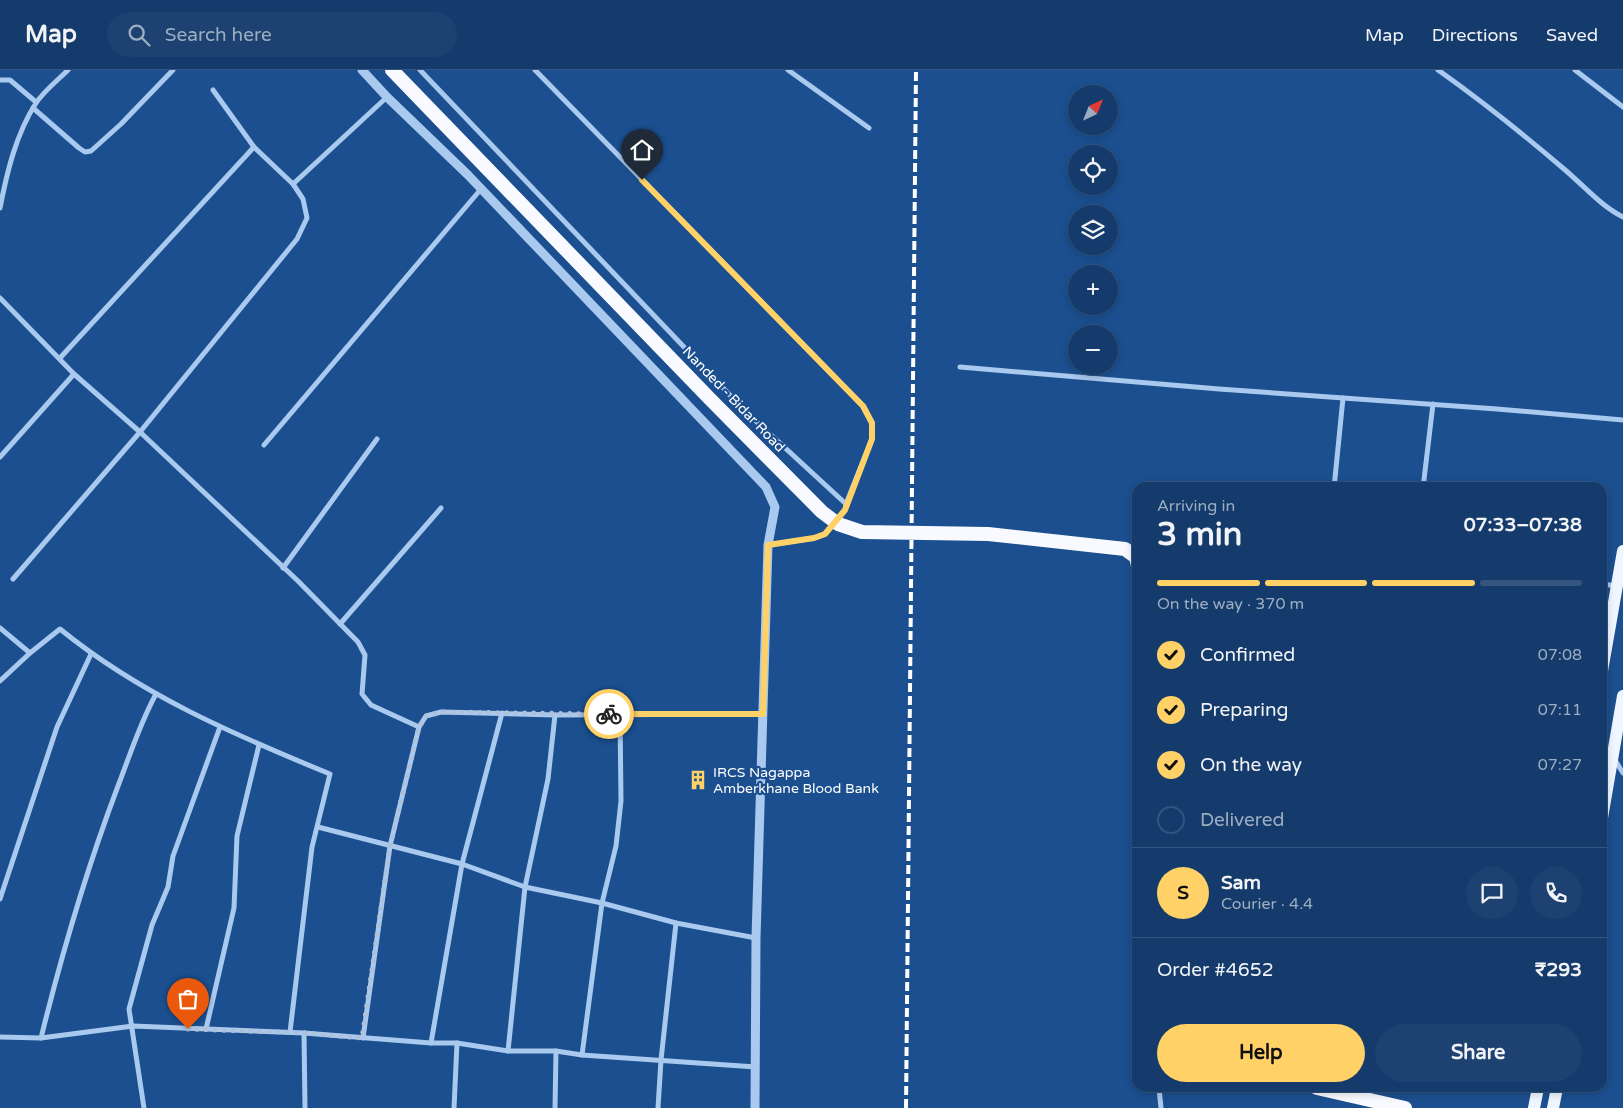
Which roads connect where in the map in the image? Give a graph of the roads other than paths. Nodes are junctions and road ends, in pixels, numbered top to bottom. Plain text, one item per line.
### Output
1 (68, 70) edge
2 (173, 70) edge
3 (362, 70) edge
4 (392, 70) edge
5 (420, 70) edge
6 (535, 70) edge
7 (788, 70) edge
8 (1438, 70) edge
9 (1575, 70) edge
10 (0, 80) edge
11 (213, 90) dead end
12 (387, 97) junction
13 (36, 102) junction
14 (33, 108) junction
15 (1623, 108) edge
16 (869, 128) dead end
17 (254, 147) junction
18 (293, 184) junction
19 (481, 189) junction
20 (0, 208) edge
21 (1623, 217) edge
22 (0, 298) edge
23 (60, 358) junction
24 (960, 367) dead end
25 (74, 374) junction
26 (1342, 398) junction
27 (1433, 404) junction
28 (1623, 420) edge
29 (140, 432) junction
30 (377, 439) dead end
31 (264, 445) dead end
32 (0, 457) edge
33 (1335, 482) edge
34 (1424, 482) edge
35 (846, 504) junction
36 (441, 508) dead end
37 (768, 545) junction
38 (1623, 551) edge
39 (1132, 554) edge
40 (283, 568) junction
41 (13, 579) dead end
42 (1607, 585) edge
43 (1617, 586) junction
44 (340, 624) junction
45 (0, 628) edge
46 (1607, 643) edge
47 (30, 653) junction
48 (91, 654) junction
49 (0, 681) edge
50 (156, 694) junction
51 (1623, 696) edge
52 (502, 713) junction
53 (555, 714) junction
54 (620, 714) junction
55 (763, 714) junction
56 (220, 727) junction
57 (419, 727) junction
58 (259, 745) junction
59 (1613, 758) junction
60 (1623, 773) edge
61 (1607, 791) edge
62 (318, 827) junction
63 (390, 846) junction
64 (462, 864) junction
65 (525, 887) junction
66 (0, 899) edge
67 (602, 903) junction
68 (676, 923) junction
69 (756, 938) junction
70 (133, 1026) junction
71 (206, 1029) junction
72 (290, 1032) junction
73 (304, 1033) junction
74 (0, 1037) edge
75 (41, 1038) junction
76 (362, 1038) junction
77 (431, 1043) junction
78 (457, 1043) junction
79 (508, 1051) junction
80 (556, 1051) junction
81 (582, 1055) junction
82 (661, 1060) junction
83 (756, 1067) junction
84 (1159, 1092) edge
85 (1335, 1092) edge
86 (1537, 1092) edge
87 (1556, 1092) edge
88 (144, 1108) edge
89 (305, 1108) edge
90 (454, 1108) edge
91 (555, 1108) edge
92 (658, 1108) edge
93 (755, 1108) edge
94 (1160, 1108) edge
95 (1405, 1108) edge
96 (1534, 1108) edge
97 (1553, 1108) edge

1 - 13 street
2 - 14 street
3 - 12 street
4 - 39 highway, Nanded - Bidar Road, bridge
5 - 35 street
6 - 35 street
7 - 16 street
8 - 21 street
9 - 15 street
10 - 13 street
11 - 17 street
12 - 18 street
12 - 19 street
13 - 14 street
14 - 20 street
17 - 18 street
17 - 23 street
18 - 29 street
19 - 31 street
19 - 37 street
22 - 23 street
23 - 25 street
24 - 26 street
25 - 29 street
25 - 32 street
26 - 27 street
26 - 33 street
27 - 28 street
27 - 34 street
29 - 40 street
29 - 41 street
30 - 40 street
35 - 37 street
36 - 44 street
37 - 55 street
38 - 43 main road
40 - 44 street
42 - 43 street
43 - 46 main road
44 - 57 street
45 - 47 street
47 - 48 street
47 - 49 street
48 - 50 street
48 - 66 street
50 - 56 street
50 - 75 street
51 - 59 main road
52 - 53 street
52 - 57 street
52 - 64 street
53 - 54 street
53 - 65 street
54 - 55 street
54 - 67 street
55 - 69 street
56 - 58 street
56 - 70 street
57 - 63 street
58 - 62 street
58 - 71 street
59 - 60 street
59 - 61 main road
62 - 63 street
62 - 72 street
63 - 64 street
63 - 76 street
64 - 65 street
64 - 77 street
65 - 67 street
65 - 79 street
67 - 68 street
67 - 81 street
68 - 69 street
68 - 82 street
69 - 83 street
70 - 71 street
70 - 75 street
70 - 88 street
71 - 72 street
72 - 73 street
73 - 76 street
73 - 89 street
74 - 75 street
76 - 77 street
77 - 78 street
78 - 79 street
78 - 90 street
79 - 80 street
80 - 81 street
80 - 91 street
81 - 82 street
82 - 83 street
82 - 92 street
83 - 93 street
84 - 94 street
85 - 95 highway
86 - 96 main road
87 - 97 main road

